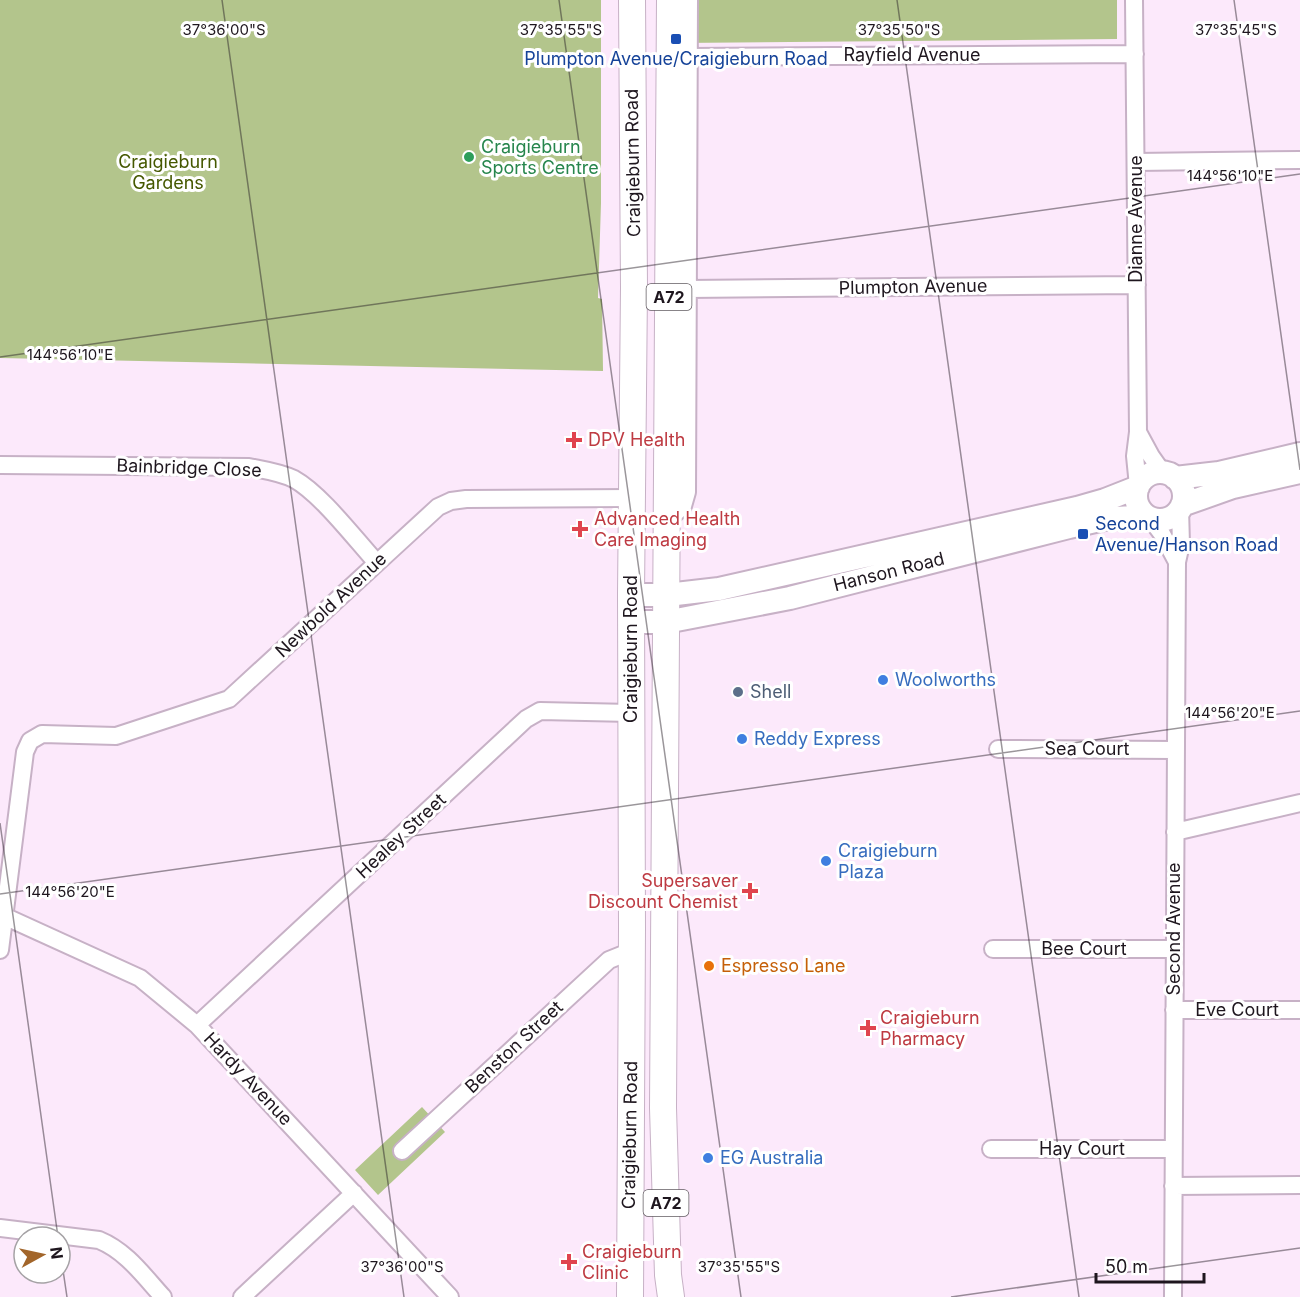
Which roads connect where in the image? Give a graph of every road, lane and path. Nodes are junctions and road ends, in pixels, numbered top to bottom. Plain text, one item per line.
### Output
1 (632, 0) edge
2 (670, 0) edge
3 (689, 0) edge
4 (1135, 2) edge
5 (1136, 54) junction
6 (689, 57) junction
7 (1300, 160) edge
8 (1136, 162) junction
9 (1137, 285) junction
10 (688, 289) junction
11 (1138, 432) junction
12 (1300, 454) edge
13 (0, 465) edge
14 (1300, 472) edge
15 (1169, 476) junction
16 (1138, 487) junction
17 (632, 498) junction
18 (1181, 507) junction
19 (1148, 517) junction
20 (667, 521) junction
21 (377, 562) junction
22 (1177, 562) junction
23 (631, 594) junction
24 (667, 595) junction
25 (631, 622) junction
26 (666, 622) junction
27 (631, 713) junction
28 (998, 749) dead end
29 (1175, 750) junction
30 (1300, 803) edge
31 (1175, 832) junction
32 (4, 916) junction
33 (993, 949) dead end
34 (1174, 949) junction
35 (0, 950) edge
36 (632, 953) junction
37 (1174, 1010) junction
38 (1300, 1010) edge
39 (197, 1025) junction
40 (630, 1108) junction
41 (663, 1108) junction
42 (991, 1149) dead end
43 (1173, 1149) junction
44 (402, 1151) dead end
45 (1300, 1185) edge
46 (1173, 1186) junction
47 (354, 1193) junction
48 (0, 1228) edge
49 (163, 1297) edge
50 (242, 1297) edge
51 (450, 1297) edge
52 (630, 1297) edge
53 (671, 1297) edge
54 (1173, 1297) edge

1 - 17 main road, Craigieburn Road / A72
2 - 20 main road, Craigieburn Road / A72
3 - 6 street
4 - 5 street, Dianne Avenue
5 - 6 street, Rayfield Avenue
5 - 8 street, Dianne Avenue
6 - 10 street
7 - 8 street
8 - 9 street, Dianne Avenue
9 - 10 street, Plumpton Avenue
9 - 11 street, Dianne Avenue
10 - 20 street
11 - 15 street, Dianne Avenue
11 - 16 street, Dianne Avenue
12 - 15 street
13 - 21 street, Bainbridge Close
14 - 18 street
15 - 16 street
15 - 18 street
16 - 19 street
16 - 24 street, Hanson Road
17 - 21 street, Newbold Avenue
17 - 23 main road, Craigieburn Road / A72
18 - 19 street
18 - 22 street, Second Avenue
19 - 22 street, Second Avenue
19 - 26 street, Hanson Road
20 - 24 main road, Craigieburn Road / A72
21 - 32 street, Newbold Avenue
22 - 29 street, Second Avenue
23 - 24 street, Hanson Road
23 - 25 main road, Craigieburn Road / A72
24 - 26 main road, Craigieburn Road / A72
25 - 26 street, Hanson Road
25 - 27 main road, Craigieburn Road / A72
26 - 41 main road, Craigieburn Road / A72
27 - 36 main road, Craigieburn Road / A72
27 - 39 street, Healey Street
28 - 29 street, Sea Court
29 - 31 street, Second Avenue
30 - 31 street
31 - 34 street, Second Avenue
32 - 35 street
32 - 39 street, Hardy Avenue
33 - 34 street, Bee Court
34 - 37 street, Second Avenue
36 - 40 main road, Craigieburn Road / A72
36 - 44 street, Benston Street
37 - 38 street, Eve Court
37 - 43 street, Second Avenue
39 - 47 street, Hardy Avenue
40 - 41 main road
40 - 52 main road, Craigieburn Road / A72
41 - 53 main road, Craigieburn Road / A72
42 - 43 street, Hay Court
43 - 46 street, Second Avenue
45 - 46 street
46 - 54 street, Second Avenue
47 - 50 street
47 - 51 street, Hardy Avenue
48 - 49 street

